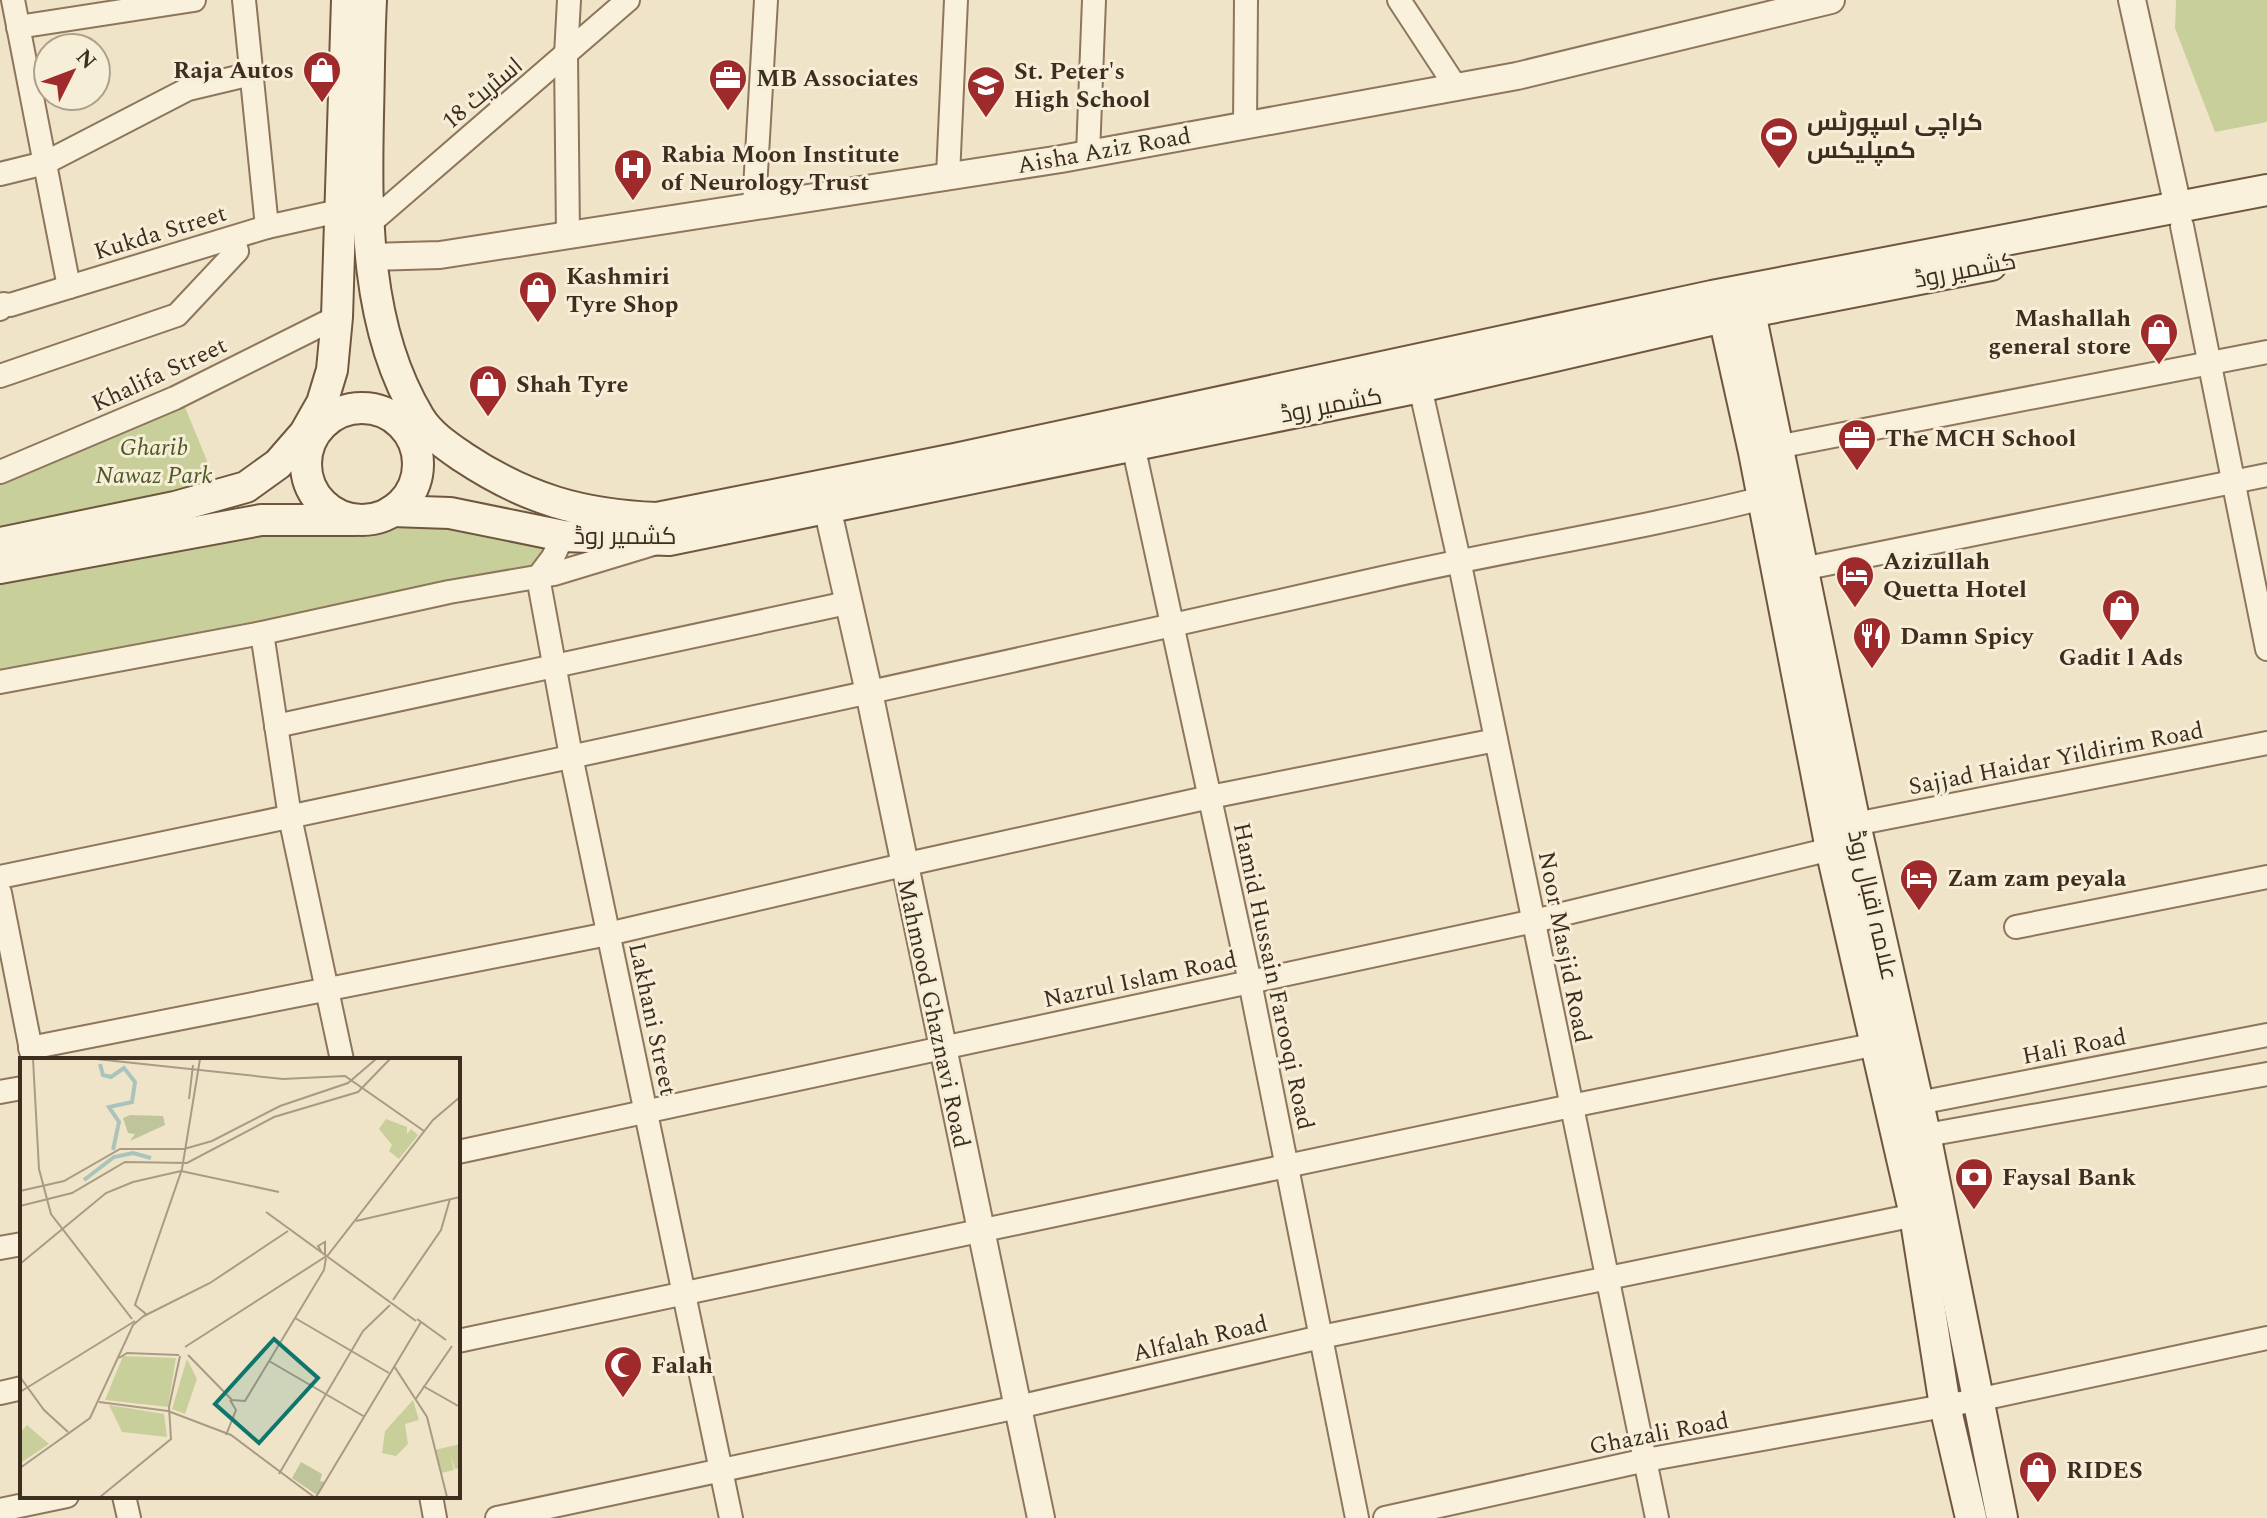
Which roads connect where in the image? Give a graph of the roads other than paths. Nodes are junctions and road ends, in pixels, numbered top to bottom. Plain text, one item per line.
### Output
1 (13, 0) edge
2 (194, 0) edge
3 (244, 0) edge
4 (347, 0) edge
5 (371, 0) edge
6 (569, 0) edge
7 (628, 0) edge
8 (766, 0) edge
9 (956, 0) edge
10 (1094, 0) edge
11 (1246, 0) edge
12 (1399, 0) edge
13 (1831, 0) edge
14 (2132, 0) edge
15 (112, 6) edge
16 (18, 27) junction
17 (566, 55) junction
18 (251, 74) junction
19 (1456, 87) junction
20 (1245, 125) junction
21 (1088, 154) junction
22 (45, 163) junction
23 (0, 174) edge
24 (948, 176) junction
25 (2267, 190) edge
26 (754, 206) junction
27 (2267, 209) edge
28 (339, 211) junction
29 (2180, 217) junction
30 (369, 224) junction
31 (267, 227) junction
32 (568, 235) junction
33 (233, 238) junction
34 (370, 257) junction
35 (69, 287) junction
36 (1, 303) edge
37 (1735, 304) junction
38 (337, 317) junction
39 (2267, 352) edge
40 (2210, 364) junction
41 (0, 376) edge
42 (328, 384) junction
43 (1420, 387) junction
44 (333, 416) junction
45 (410, 426) junction
46 (307, 439) junction
47 (1133, 445) junction
48 (1766, 449) junction
49 (0, 472) edge
50 (2267, 475) edge
51 (2233, 481) junction
52 (1763, 498) junction
53 (827, 507) junction
54 (392, 511) junction
55 (354, 520) junction
56 (563, 536) junction
57 (669, 540) junction
58 (0, 543) edge
59 (1459, 560) junction
60 (0, 568) edge
61 (1802, 569) junction
62 (538, 577) junction
63 (847, 603) junction
64 (1174, 625) junction
65 (262, 633) junction
66 (2267, 649) edge
67 (554, 666) junction
68 (0, 682) edge
69 (869, 692) junction
70 (276, 726) junction
71 (1496, 740) junction
72 (2267, 743) edge
73 (571, 756) junction
74 (1210, 797) junction
75 (290, 817) junction
76 (1855, 824) junction
77 (1831, 849) junction
78 (903, 865) junction
79 (0, 877) edge
80 (2267, 877) edge
81 (0, 893) edge
82 (1534, 921) junction
83 (2016, 927) dead end
84 (608, 934) junction
85 (5, 950) edge
86 (1250, 982) junction
87 (327, 989) junction
88 (2267, 1035) edge
89 (1877, 1044) junction
90 (942, 1049) junction
91 (31, 1054) edge
92 (342, 1058) edge
93 (2267, 1074) edge
94 (20, 1088) edge
95 (0, 1092) edge
96 (1571, 1106) junction
97 (1903, 1106) junction
98 (646, 1112) junction
99 (1911, 1137) junction
100 (460, 1152) edge
101 (1287, 1165) junction
102 (1915, 1215) junction
103 (981, 1231) junction
104 (20, 1244) edge
105 (0, 1248) edge
106 (1608, 1276) junction
107 (684, 1293) junction
108 (1321, 1337) junction
109 (2267, 1338) edge
110 (460, 1341) edge
111 (20, 1388) edge
112 (0, 1393) edge
113 (1977, 1400) junction
114 (1945, 1406) junction
115 (1018, 1407) junction
116 (1646, 1460) junction
117 (721, 1470) junction
118 (57, 1498) edge
119 (124, 1498) edge
120 (431, 1498) edge
121 (0, 1510) edge
122 (129, 1518) edge
123 (435, 1518) edge
124 (497, 1518) edge
125 (731, 1518) edge
126 (1041, 1518) edge
127 (1357, 1518) edge
128 (1385, 1518) edge
129 (1657, 1518) edge
130 (1971, 1518) edge
131 (2002, 1518) edge

1 - 16 street
2 - 15 street
3 - 18 street
4 - 28 main road
5 - 30 main road
6 - 17 street
7 - 17 street, اسٹریٹ 18
8 - 26 street
9 - 24 street
10 - 21 street
11 - 20 street
12 - 19 street
13 - 19 street, Aisha Aziz Road
14 - 29 street
15 - 16 street
16 - 22 street
17 - 30 street, اسٹریٹ 18
17 - 32 street
18 - 22 street
18 - 31 street
19 - 20 street, Aisha Aziz Road
20 - 21 street, Aisha Aziz Road
21 - 24 street, Aisha Aziz Road
22 - 23 street
22 - 35 street
24 - 26 street, Aisha Aziz Road
25 - 29 main road, کشمیر روڈ
26 - 32 street, Aisha Aziz Road
27 - 29 main road, کشمیر روڈ
28 - 31 street, Kukda Street
28 - 38 main road
29 - 37 main road, کشمیر روڈ
29 - 40 street
30 - 34 main road
31 - 33 street, Kukda Street
32 - 34 street, Aisha Aziz Road
33 - 35 street, Kukda Street
33 - 41 street
34 - 45 main road
35 - 36 street, Kukda Street
37 - 43 main road, کشمیر روڈ
37 - 45 main road, کشمیر روڈ
37 - 48 main road, علامہ اقبال روڈ
38 - 42 main road
38 - 49 street, Khalifa Street
39 - 40 street
40 - 48 street
40 - 51 street
42 - 44 main road
42 - 46 main road
43 - 47 main road, کشمیر روڈ
43 - 59 street, Noor Masjid Road
44 - 45 main road
44 - 46 main road
45 - 54 main road
46 - 55 main road
46 - 58 main road
47 - 53 main road, کشمیر روڈ
47 - 64 street, Hamid Hussain Farooqi Road
48 - 52 main road, علامہ اقبال روڈ
48 - 61 main road, علامہ اقبال روڈ
50 - 51 street
51 - 61 street
51 - 66 street
52 - 59 street
52 - 77 main road, علامہ اقبال روڈ
53 - 57 main road, کشمیر روڈ
53 - 63 street, Mahmood Ghaznavi Road
54 - 55 main road
54 - 56 main road, کشمیر روڈ
55 - 60 main road
56 - 57 main road, کشمیر روڈ
56 - 62 street
57 - 62 street
59 - 64 street
59 - 71 street, Noor Masjid Road
61 - 76 main road, علامہ اقبال روڈ
62 - 65 street
62 - 67 street, Lakhani Street
63 - 67 street
63 - 69 street, Mahmood Ghaznavi Road
64 - 69 street
64 - 74 street, Hamid Hussain Farooqi Road
65 - 68 street
65 - 70 street
67 - 70 street
67 - 73 street, Lakhani Street
69 - 73 street
69 - 78 street, Mahmood Ghaznavi Road
70 - 75 street
71 - 74 street
71 - 82 street, Noor Masjid Road
72 - 76 street, Sajjad Haidar Yildirim Road
73 - 75 street
73 - 84 street, Lakhani Street
74 - 78 street
74 - 86 street, Hamid Hussain Farooqi Road
75 - 79 street
75 - 87 street
76 - 97 main road, علامہ اقبال روڈ
77 - 82 street, Nazrul Islam Road
77 - 89 main road, علامہ اقبال روڈ
78 - 84 street
78 - 90 street, Mahmood Ghaznavi Road
80 - 83 street
81 - 85 street
82 - 86 street, Nazrul Islam Road
82 - 96 street, Noor Masjid Road
84 - 87 street
84 - 98 street, Lakhani Street
85 - 91 street
86 - 90 street, Nazrul Islam Road
86 - 101 street, Hamid Hussain Farooqi Road
87 - 91 street
87 - 92 street
88 - 97 street, Hali Road
89 - 96 street
89 - 97 main road, علامہ اقبال روڈ
90 - 98 street, Nazrul Islam Road
90 - 103 street, Mahmood Ghaznavi Road
93 - 99 street
94 - 95 street
96 - 101 street
96 - 106 street, Noor Masjid Road
97 - 99 main road, علامہ اقبال روڈ
98 - 100 street, Nazrul Islam Road
98 - 107 street, Lakhani Street
99 - 102 main road, علامہ اقبال روڈ
99 - 113 main road, علامہ اقبال روڈ
101 - 103 street
101 - 108 street, Hamid Hussain Farooqi Road
102 - 106 street, Alfalah Road
102 - 114 main road, علامہ اقبال روڈ
103 - 107 street
103 - 115 street, Mahmood Ghaznavi Road
104 - 105 street
106 - 108 street, Alfalah Road
106 - 116 street, Noor Masjid Road
107 - 110 street
107 - 117 street, Lakhani Street
108 - 115 street, Alfalah Road
108 - 127 street, Hamid Hussain Farooqi Road
109 - 113 street, Ghazali Road
111 - 112 street
113 - 114 street, Ghazali Road
113 - 131 main road, علامہ اقبال روڈ
114 - 116 street, Ghazali Road
114 - 130 main road, علامہ اقبال روڈ
115 - 117 street, Alfalah Road
115 - 126 street, Mahmood Ghaznavi Road
116 - 128 street, Ghazali Road
116 - 129 street, Noor Masjid Road
117 - 124 street, Alfalah Road
117 - 125 street, Lakhani Street
118 - 121 street
119 - 122 street
120 - 123 street

